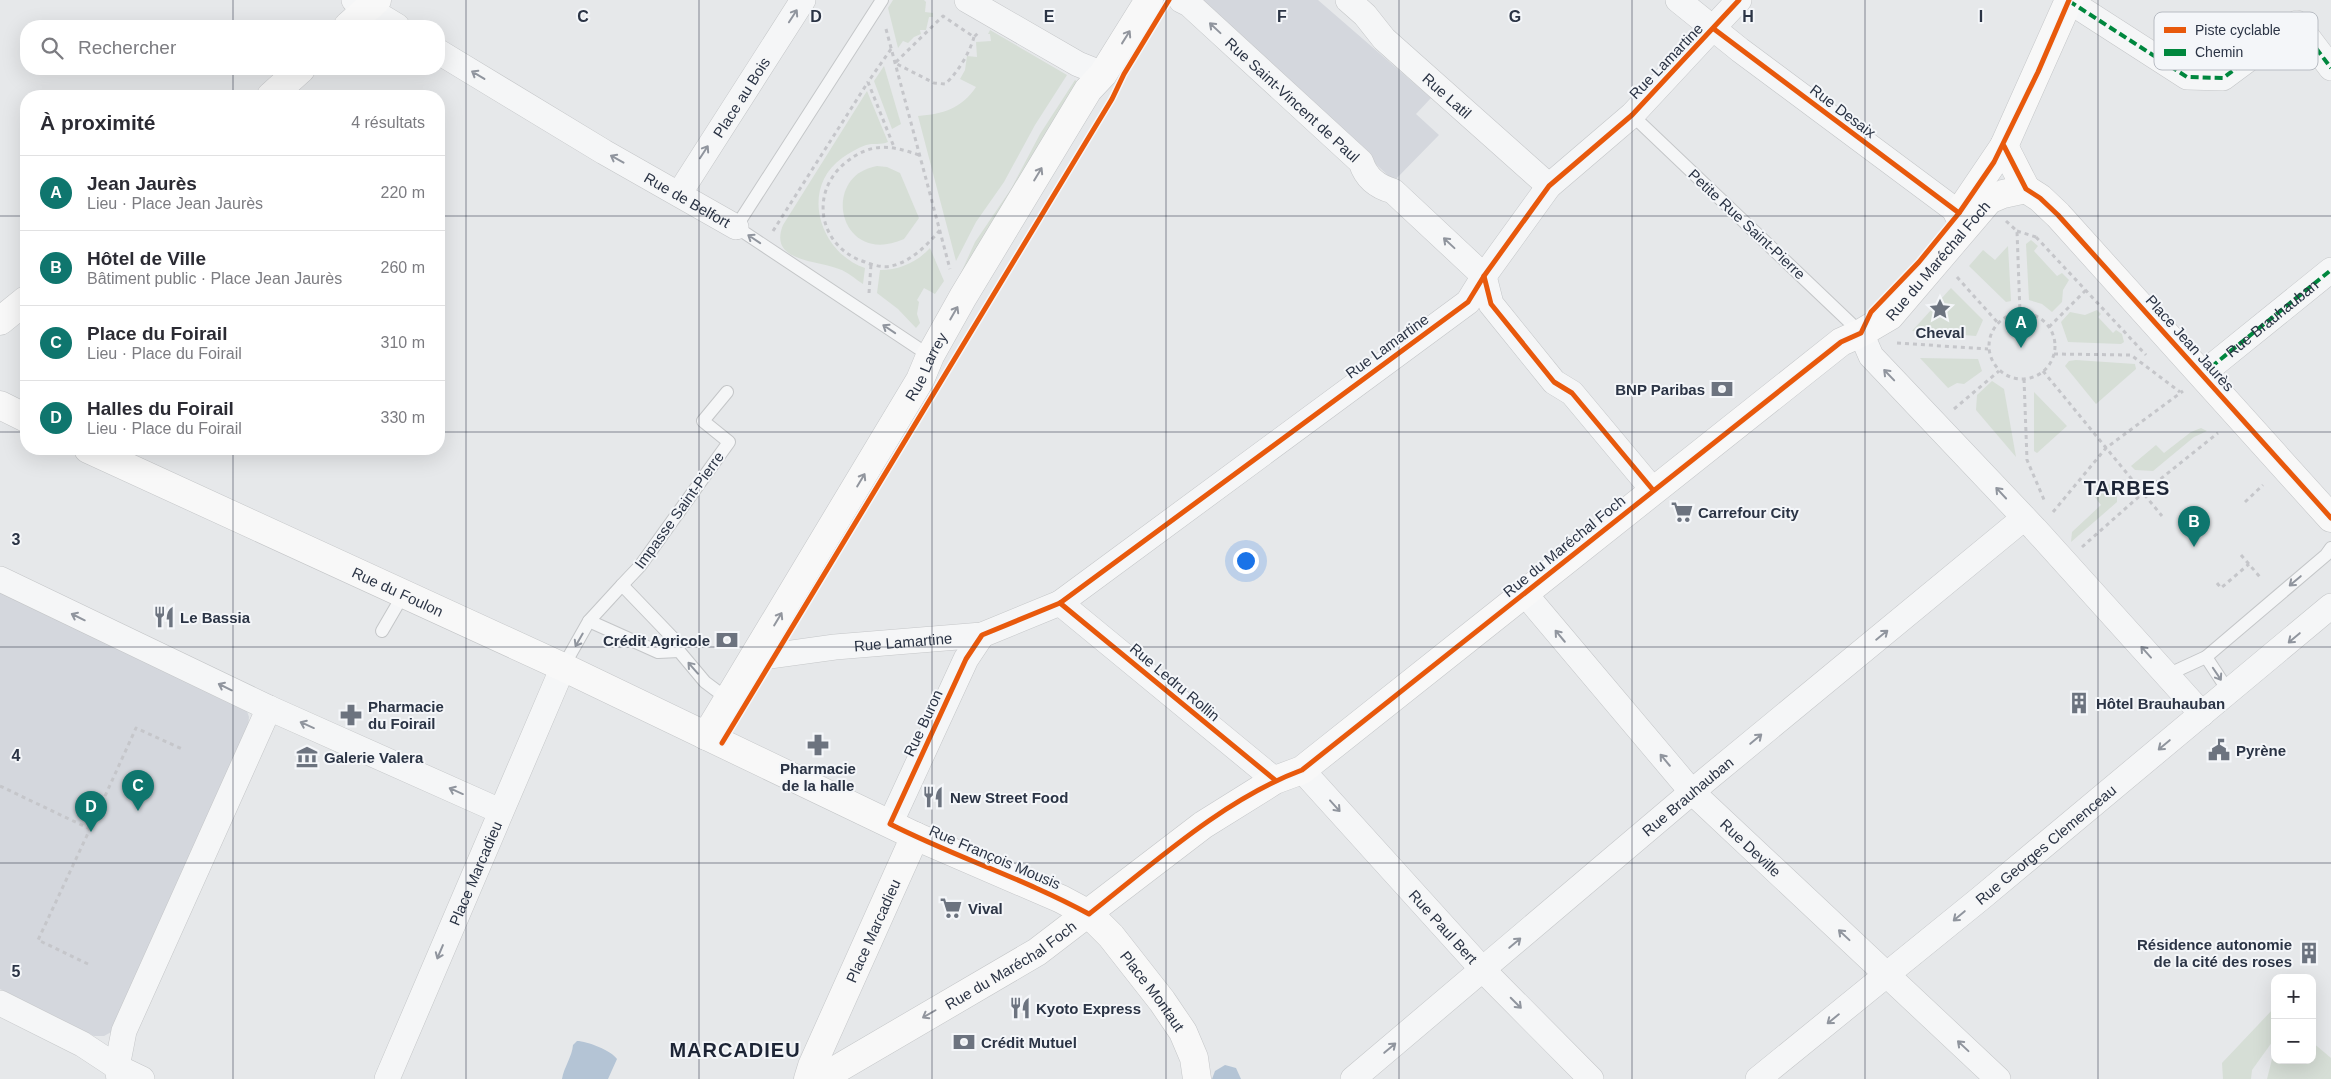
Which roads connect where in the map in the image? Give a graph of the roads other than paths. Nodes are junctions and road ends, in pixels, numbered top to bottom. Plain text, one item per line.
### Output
1 (803, 0) edge
2 (882, 0) edge
3 (967, 0) edge
4 (1149, 0) edge
5 (1180, 0) edge
6 (1348, 0) edge
7 (1678, 0) edge
8 (1739, 0) edge
9 (2069, 0) edge
10 (367, 3) edge
11 (353, 20) edge
12 (389, 20) edge
13 (1714, 29) junction
14 (2318, 51) edge
15 (2154, 55) edge
16 (445, 56) edge
17 (2331, 68) edge
18 (2176, 70) edge
19 (2234, 70) edge
20 (1103, 74) junction
21 (295, 75) edge
22 (278, 90) edge
23 (1632, 115) junction
24 (2004, 146) junction
25 (1549, 186) junction
26 (2026, 189) junction
27 (678, 194) junction
28 (1959, 213) junction
29 (736, 227) junction
30 (2331, 270) edge
31 (1484, 276) junction
32 (20, 305) edge
33 (0, 321) edge
34 (1862, 333) junction
35 (930, 356) junction
36 (2211, 367) dead end
37 (727, 392) dead end
38 (0, 405) edge
39 (20, 415) edge
40 (101, 455) edge
41 (1652, 490) junction
42 (2024, 518) junction
43 (2331, 518) edge
44 (2331, 548) edge
45 (0, 579) edge
46 (622, 585) junction
47 (403, 594) junction
48 (1525, 594) junction
49 (1060, 603) junction
50 (2331, 606) edge
51 (589, 621) junction
52 (382, 631) dead end
53 (982, 635) junction
54 (679, 651) junction
55 (2206, 657) junction
56 (755, 658) junction
57 (563, 667) junction
58 (2167, 675) junction
59 (2229, 692) junction
60 (729, 700) junction
61 (269, 708) junction
62 (2202, 714) junction
63 (706, 736) junction
64 (1302, 770) junction
65 (1275, 780) junction
66 (1692, 792) junction
67 (500, 811) junction
68 (890, 824) junction
69 (915, 836) junction
70 (1089, 914) junction
71 (1483, 970) junction
72 (1886, 976) junction
73 (0, 1003) edge
74 (118, 1073) edge
75 (142, 1079) edge
76 (387, 1079) edge
77 (808, 1079) edge
78 (820, 1079) edge
79 (1197, 1079) edge
80 (1353, 1079) edge
81 (1591, 1079) edge
82 (1758, 1079) edge
83 (1998, 1079) edge

27 -> 1 street, Place au Bois
2 - 29 lane
3 - 20 street
20 -> 4 street, Rue Larrey
31 -> 5 street, Rue Saint-Vincent de Paul
6 - 25 street, Rue Latil
7 - 13 street, Rue Desaix
8 - 13 street, Rue Lamartine
9 - 15 street
9 - 24 street, Rue du Maréchal Foch
10 - 11 street
10 - 12 street
13 - 23 street, Rue Lamartine
13 - 28 street, Rue Desaix
14 - 17 street
27 -> 16 street, Rue de Belfort
18 - 19 street
35 -> 20 street, Rue Larrey
21 - 22 street
23 - 25 street, Rue Lamartine
23 - 34 lane, Petite Rue Saint-Pierre
24 - 26 street
24 - 28 street, Rue du Maréchal Foch
25 - 31 street, Rue Lamartine
26 - 34 street, Rue du Maréchal Foch
26 - 43 street, Place Jean Jaurès
27 - 29 street, Rue de Belfort
28 - 34 street, Rue du Maréchal Foch
35 -> 29 lane, Rue de Belfort
30 - 36 street, Rue Brauhauban
31 - 41 street
31 - 49 street, Rue Lamartine
32 - 33 street
34 - 41 street, Rue du Maréchal Foch
42 -> 34 street
56 -> 35 street, Rue Larrey
37 - 46 lane, Impasse Saint-Pierre
38 - 39 street
40 - 47 street, Rue du Foulon
41 - 48 street, Rue du Maréchal Foch
58 -> 42 street
66 -> 42 street, Rue Brauhauban
44 -> 55 lane
61 -> 45 street
46 - 51 lane
46 - 54 lane
47 - 52 lane
47 - 57 street, Rue du Foulon
48 - 64 street, Rue du Maréchal Foch
66 -> 48 street, Rue Deville
49 - 53 street, Rue Lamartine
49 - 65 street, Rue Ledru Rollin
50 -> 59 street, Rue Georges Clemenceau
51 - 54 lane
51 -> 57 lane
53 - 56 street, Rue Lamartine
53 - 68 street, Rue Buron
60 -> 54 lane
55 - 58 lane
55 -> 59 lane
56 - 60 street, Rue Larrey
57 - 63 street, Rue du Foulon
57 - 67 street, Place Marcadieu
58 - 62 street
59 - 62 street, Rue Georges Clemenceau
60 - 63 street, Rue Larrey
67 -> 61 street
61 - 74 street
62 -> 72 street, Rue Georges Clemenceau
63 - 68 street, Rue François Mousis
64 - 65 street, Rue du Maréchal Foch
64 -> 71 street, Rue Paul Bert
65 - 70 street, Rue du Maréchal Foch
71 -> 66 street, Rue Brauhauban
72 -> 66 street, Rue Deville
67 -> 76 street, Place Marcadieu
68 - 69 street, Rue François Mousis
69 - 70 street, Rue François Mousis
69 - 77 street, Place Marcadieu
70 -> 78 street, Rue du Maréchal Foch
70 - 79 street, Place Montaut
80 -> 71 street, Rue Brauhauban
71 -> 81 street, Rue Paul Bert
72 -> 82 street, Rue Georges Clemenceau
83 -> 72 street, Rue Deville
73 - 74 street
74 - 75 street

